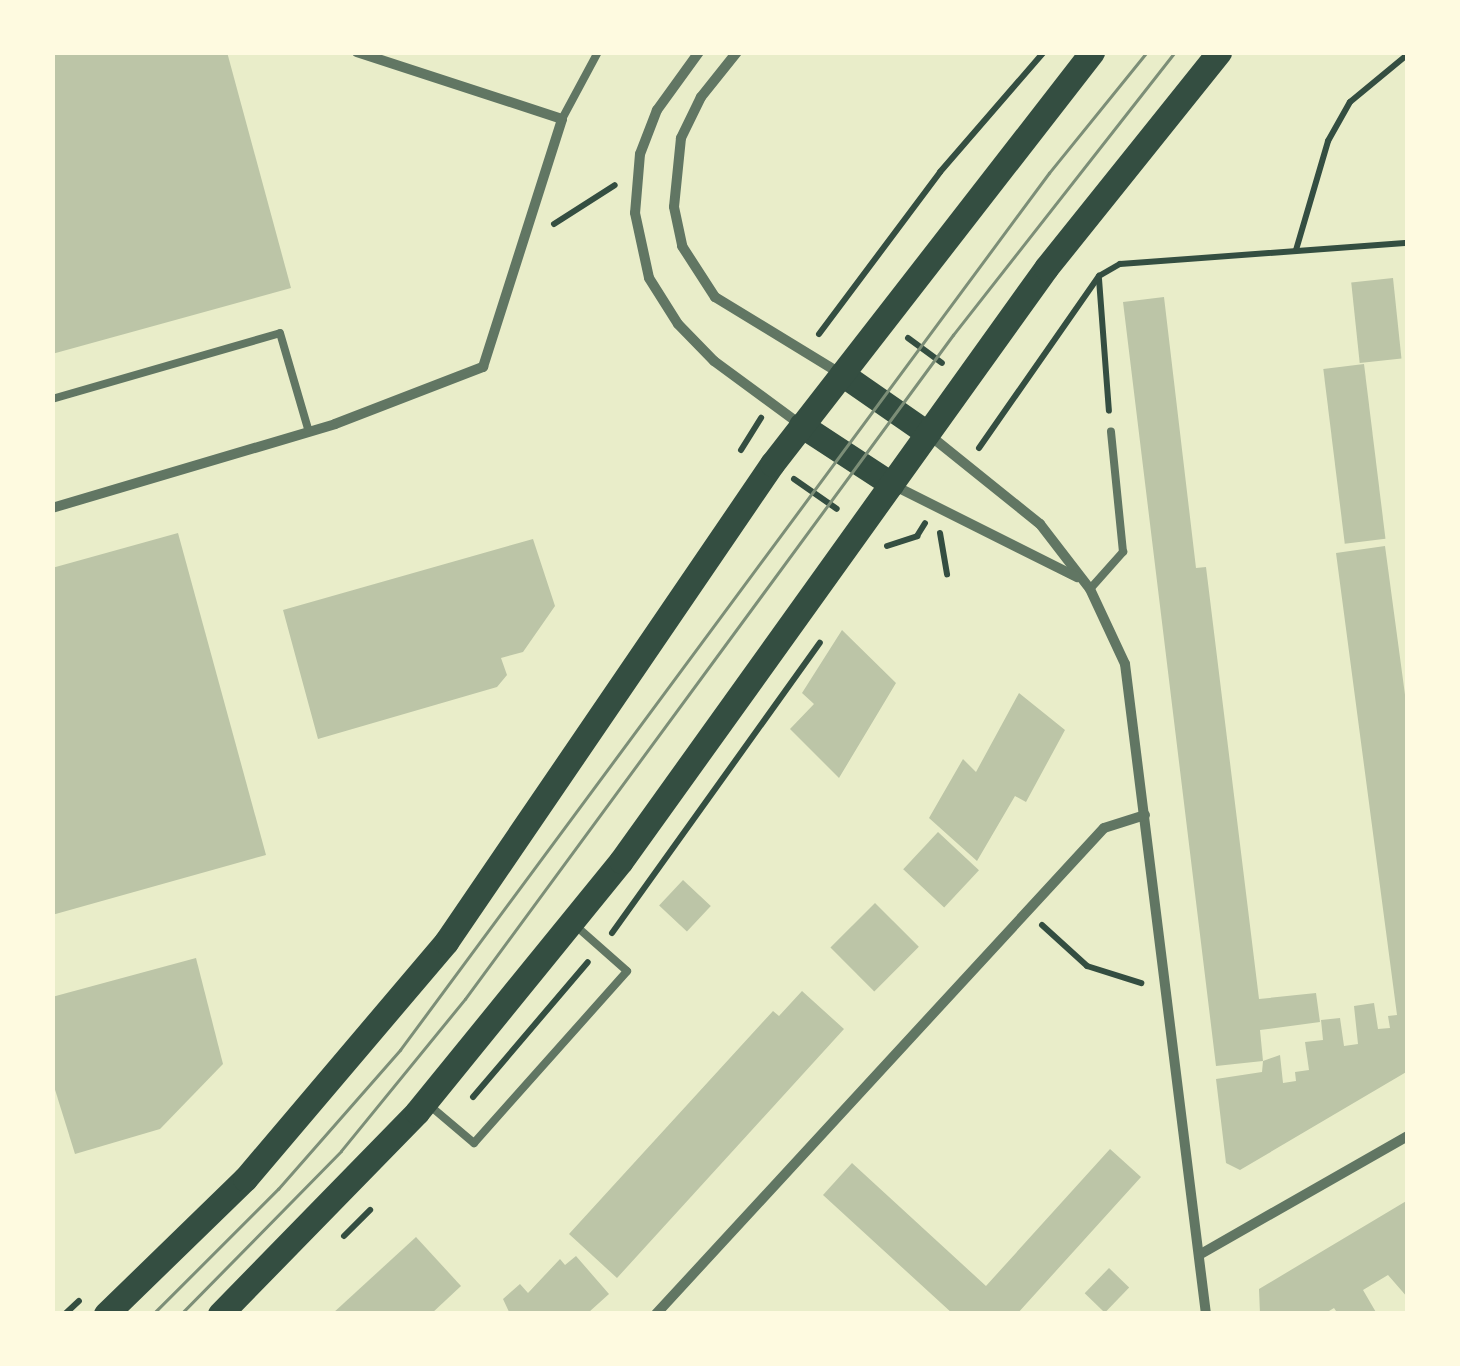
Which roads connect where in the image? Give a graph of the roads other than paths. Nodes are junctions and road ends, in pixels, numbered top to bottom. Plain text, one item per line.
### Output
1 (357, 52) edge
2 (598, 52) edge
3 (699, 52) edge
4 (737, 52) edge
5 (1092, 52) edge
6 (1220, 52) edge
7 (562, 118) junction
8 (842, 374) junction
9 (52, 399) edge
10 (801, 425) junction
11 (309, 432) junction
12 (1110, 432) road end
13 (927, 433) junction
14 (890, 484) junction
15 (52, 508) edge
16 (1086, 585) junction
17 (1145, 815) junction
18 (572, 922) junction
19 (425, 1102) junction
20 (1408, 1136) edge
21 (1199, 1256) junction
22 (106, 1314) edge
23 (220, 1314) edge
24 (656, 1314) edge
25 (1206, 1314) edge

1 - 7 street
2 - 7 lane
3 - 10 street
4 - 8 street
5 - 8 main road
6 - 13 main road
7 - 11 street
8 - 10 main road
8 - 13 main road
9 - 11 lane
10 - 14 main road
10 - 22 main road
11 - 15 street
12 - 16 lane
13 - 14 main road
13 - 16 street
14 - 16 street
14 - 18 main road
16 - 17 street
17 - 21 street
17 - 24 street
18 - 19 main road
18 - 19 lane
19 - 23 main road
20 - 21 street
21 - 25 street

